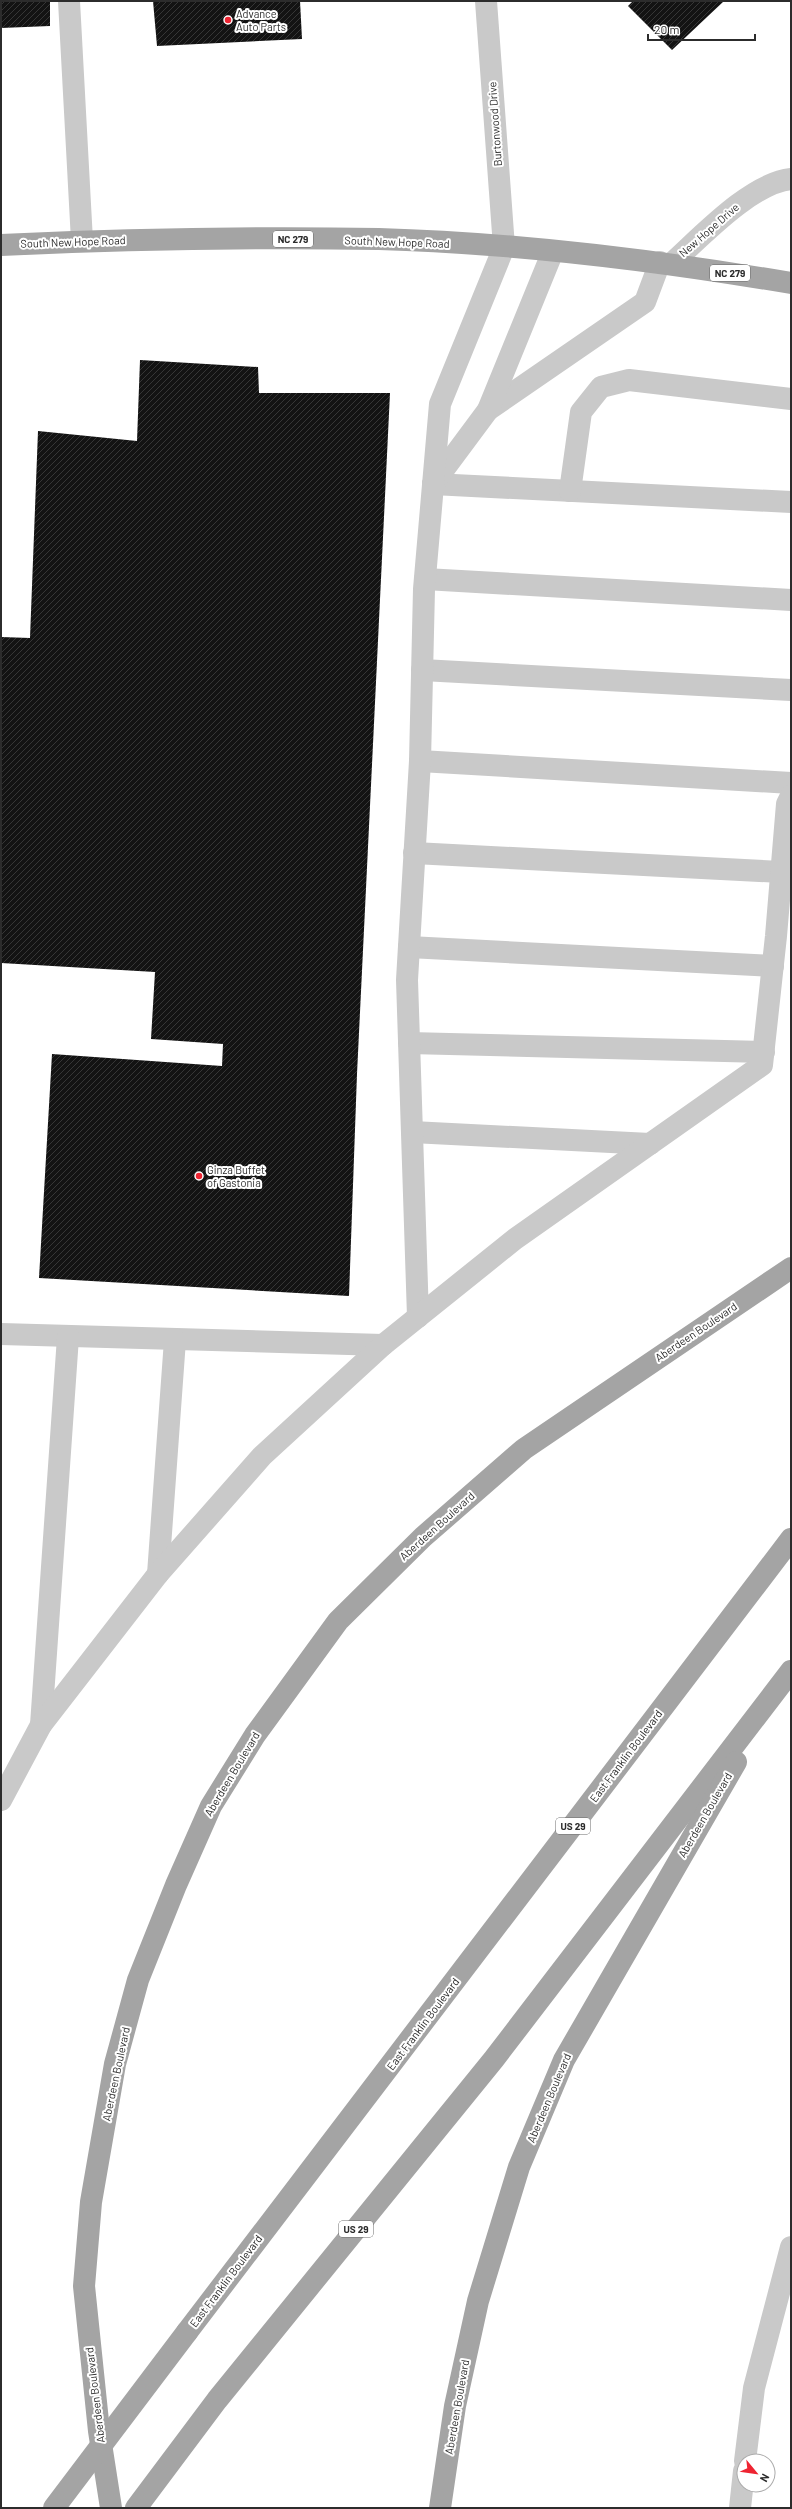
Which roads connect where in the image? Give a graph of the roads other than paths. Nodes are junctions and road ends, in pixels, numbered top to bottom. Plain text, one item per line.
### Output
1 (69, 1) edge
2 (486, 1) edge
3 (791, 179) edge
4 (82, 241) junction
5 (1, 245) edge
6 (504, 247) junction
7 (553, 251) junction
8 (666, 262) junction
9 (791, 283) edge
10 (791, 399) edge
11 (488, 410) junction
12 (433, 484) junction
13 (570, 491) junction
14 (791, 502) edge
15 (425, 579) junction
16 (791, 600) edge
17 (422, 670) junction
18 (791, 690) edge
19 (420, 761) junction
20 (791, 783) edge
21 (791, 796) edge
22 (414, 854) junction
23 (781, 872) junction
24 (409, 947) junction
25 (773, 966) junction
26 (409, 1043) junction
27 (764, 1052) junction
28 (412, 1132) junction
29 (650, 1144) junction
30 (791, 1268) edge
31 (418, 1317) junction
32 (1, 1334) edge
33 (68, 1337) junction
34 (175, 1340) junction
35 (383, 1345) junction
36 (791, 1539) edge
37 (158, 1574) junction
38 (786, 1678) edge
39 (41, 1725) junction
40 (1, 1800) edge
41 (791, 2248) edge
42 (746, 2453) edge
43 (742, 2493) edge
44 (54, 2508) edge
45 (111, 2508) edge
46 (136, 2508) edge
47 (440, 2508) edge
48 (740, 2508) edge

1 - 4 street
2 - 6 street, Burtonwood Drive
3 - 8 street, New Hope Drive
4 - 5 main road, South New Hope Road / NC 279
4 - 6 main road, South New Hope Road / NC 279
6 - 7 main road, South New Hope Road / NC 279
6 - 12 street
7 - 8 main road, South New Hope Road / NC 279
7 - 11 street
8 - 9 main road, South New Hope Road / NC 279
8 - 11 street
10 - 13 street
11 - 12 street
12 - 13 street
12 - 15 street
13 - 14 street
15 - 16 street
15 - 17 street
17 - 18 street
17 - 19 street
19 - 20 street
19 - 22 street
21 - 23 street
22 - 23 street
22 - 24 street
23 - 25 street
24 - 25 street
24 - 26 street
25 - 27 street
26 - 27 street
26 - 28 street
27 - 29 street
28 - 29 street
28 - 31 street
29 - 31 street
30 - 45 main road, Aberdeen Boulevard
31 - 35 street
32 - 33 street
33 - 34 street
33 - 39 street
34 - 35 street
34 - 37 street
35 - 37 street
36 - 44 main road, East Franklin Boulevard / US 29, bridge
37 - 39 street
38 - 46 main road, US 29
38 - 47 main road, Aberdeen Boulevard
39 - 40 street
41 - 42 street
43 - 48 street

